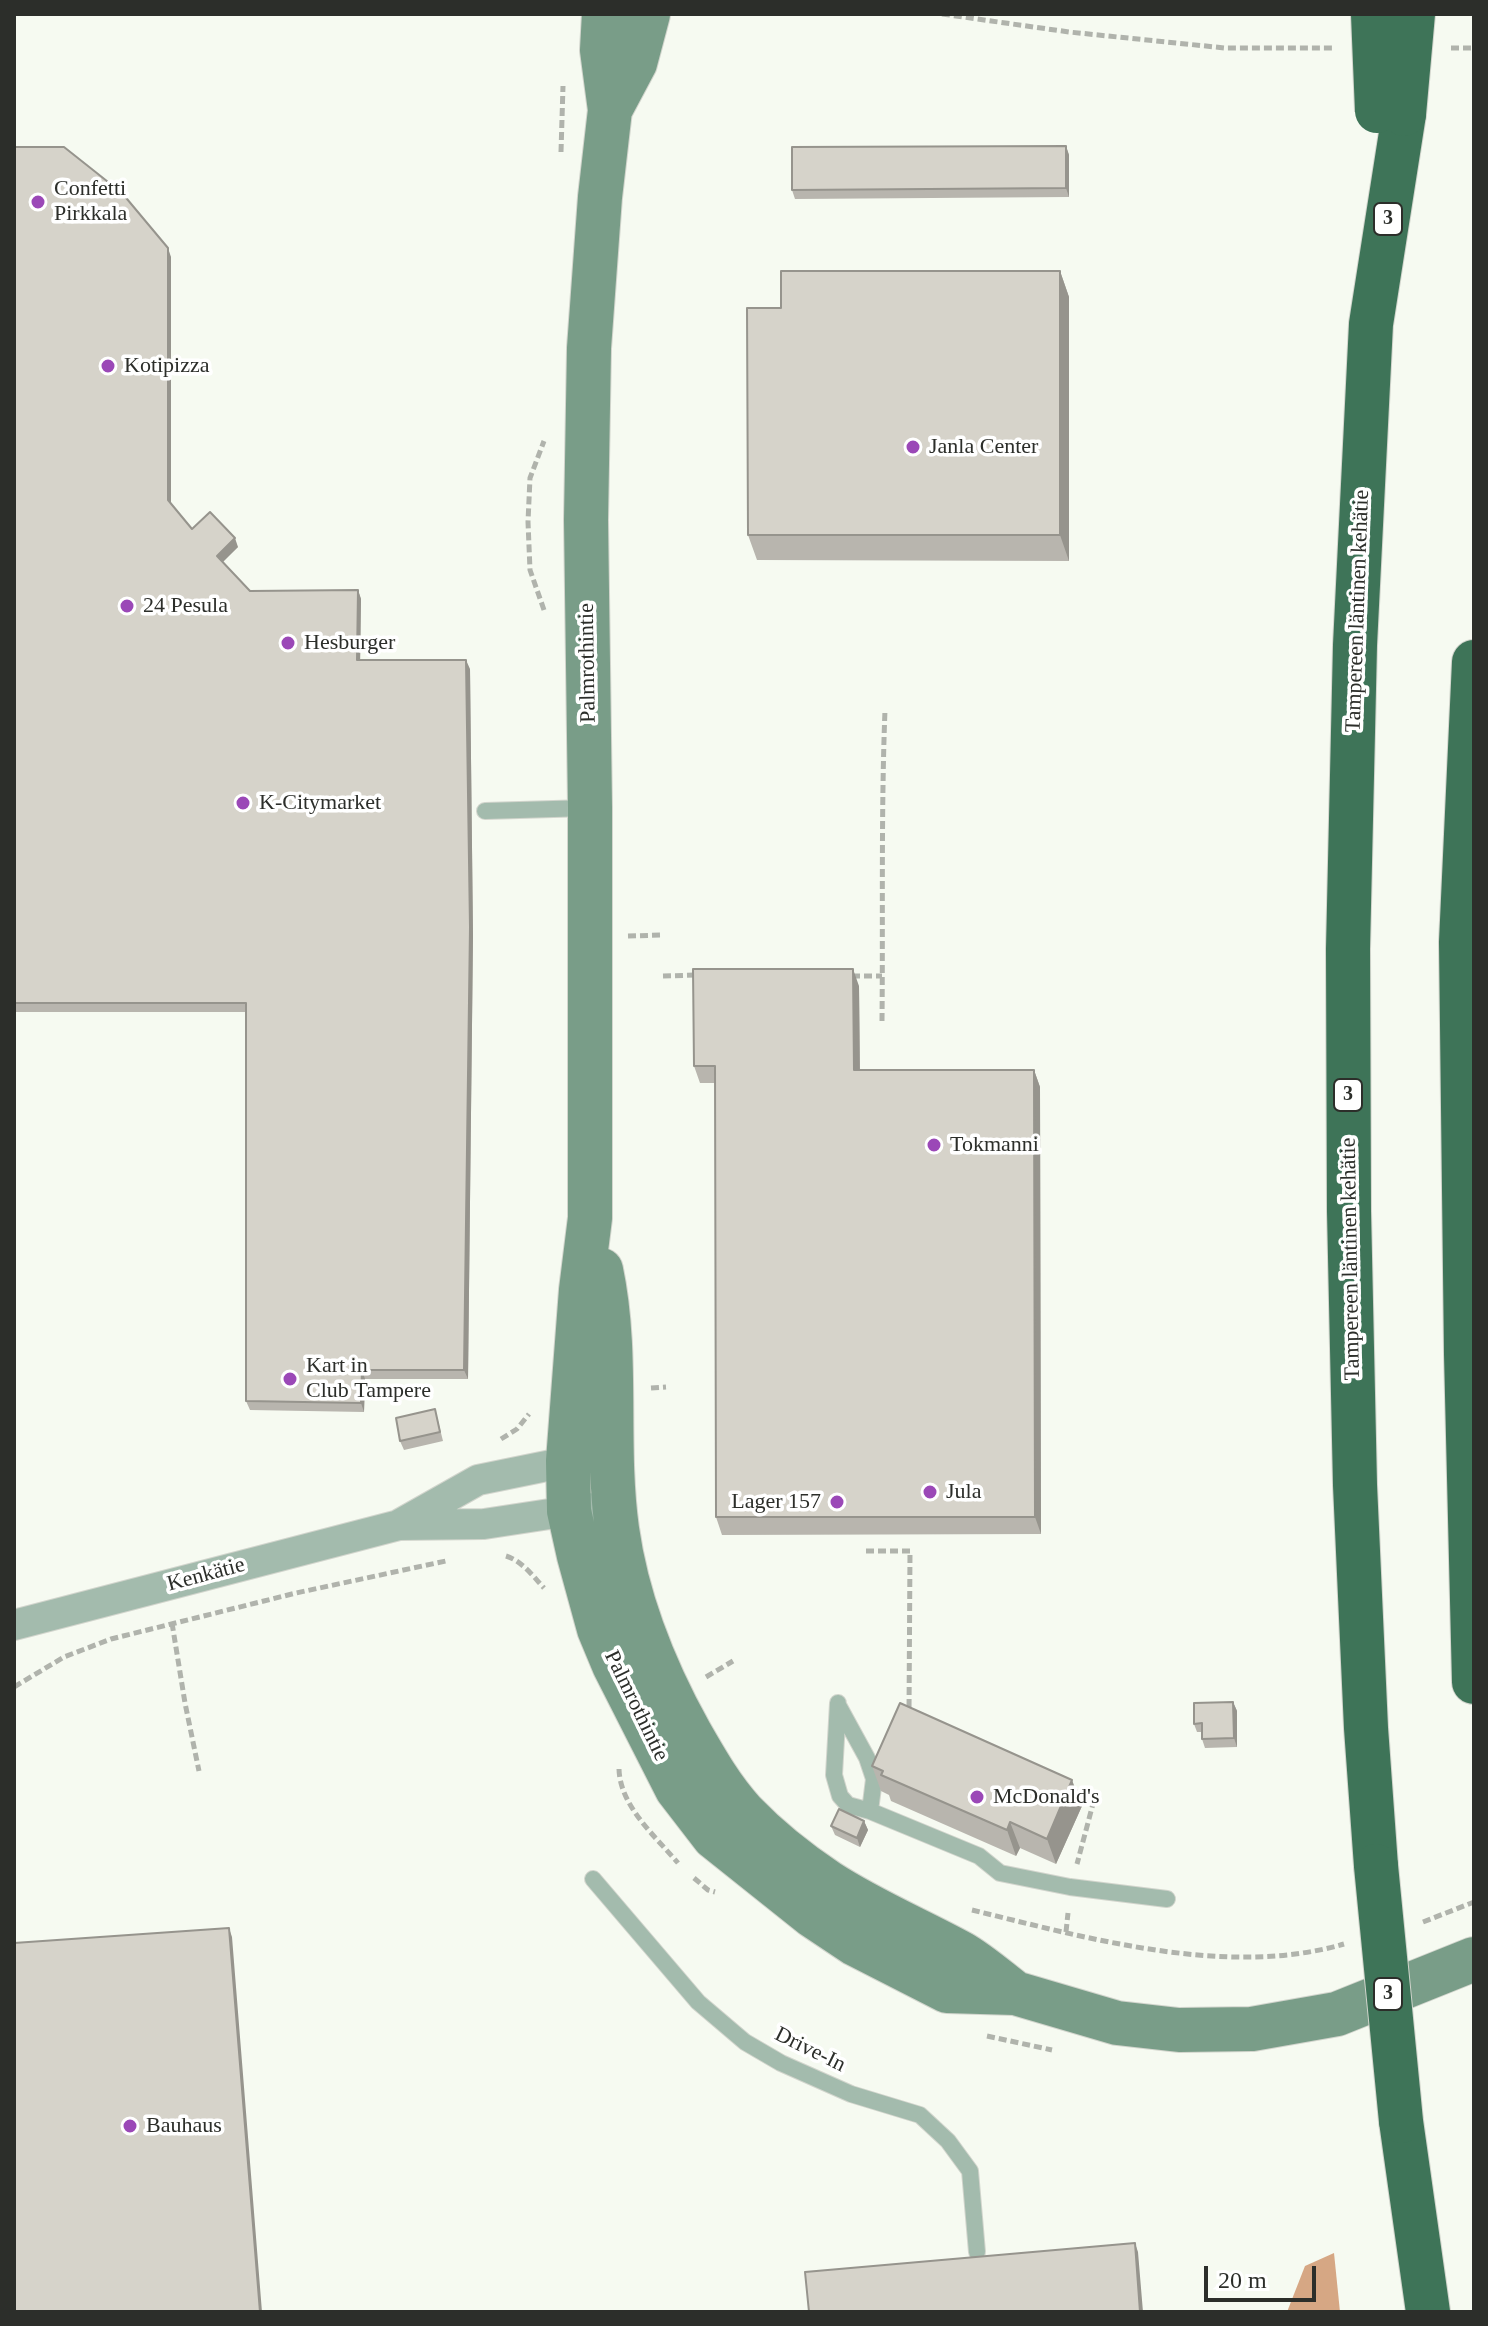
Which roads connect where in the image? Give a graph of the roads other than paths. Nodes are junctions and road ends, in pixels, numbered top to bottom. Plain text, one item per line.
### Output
1 (604, 14) edge
2 (648, 14) edge
3 (1373, 14) edge
4 (1413, 14) edge
5 (610, 110) junction
6 (1390, 113) junction
7 (1474, 662) edge
8 (590, 808) junction
9 (485, 811) dead end
10 (590, 1218) junction
11 (612, 1455) junction
12 (568, 1461) junction
13 (615, 1505) junction
14 (569, 1511) junction
15 (399, 1525) junction
16 (14, 1625) edge
17 (1474, 1682) edge
18 (870, 1811) junction
19 (593, 1879) dead end
20 (1167, 1899) dead end
21 (1474, 1959) edge
22 (1015, 1993) junction
23 (977, 2252) dead end
24 (1428, 2312) edge

1 - 5 street, Palmrothintie
2 - 5 street, Palmrothintie
3 - 6 highway, bridge
4 - 6 highway, Tampereen läntinen kehätie / 3, bridge
5 - 8 street, Palmrothintie
6 - 24 highway, Tampereen läntinen kehätie / 3, bridge
7 - 17 highway
8 - 9 lane
8 - 10 street, Palmrothintie
10 - 11 street, Palmrothintie
10 - 12 street, Palmrothintie
11 - 12 street, Kenkätie
11 - 13 street, Palmrothintie
12 - 14 street, Palmrothintie
12 - 15 street, Kenkätie
13 - 14 street, Kenkätie
13 - 22 street, Palmrothintie
14 - 15 street, Kenkätie
14 - 22 street, Palmrothintie
15 - 16 street, Kenkätie
18 - 18 lane
18 - 20 lane
19 - 23 lane, Drive-In
21 - 22 street, Palmrothintie

